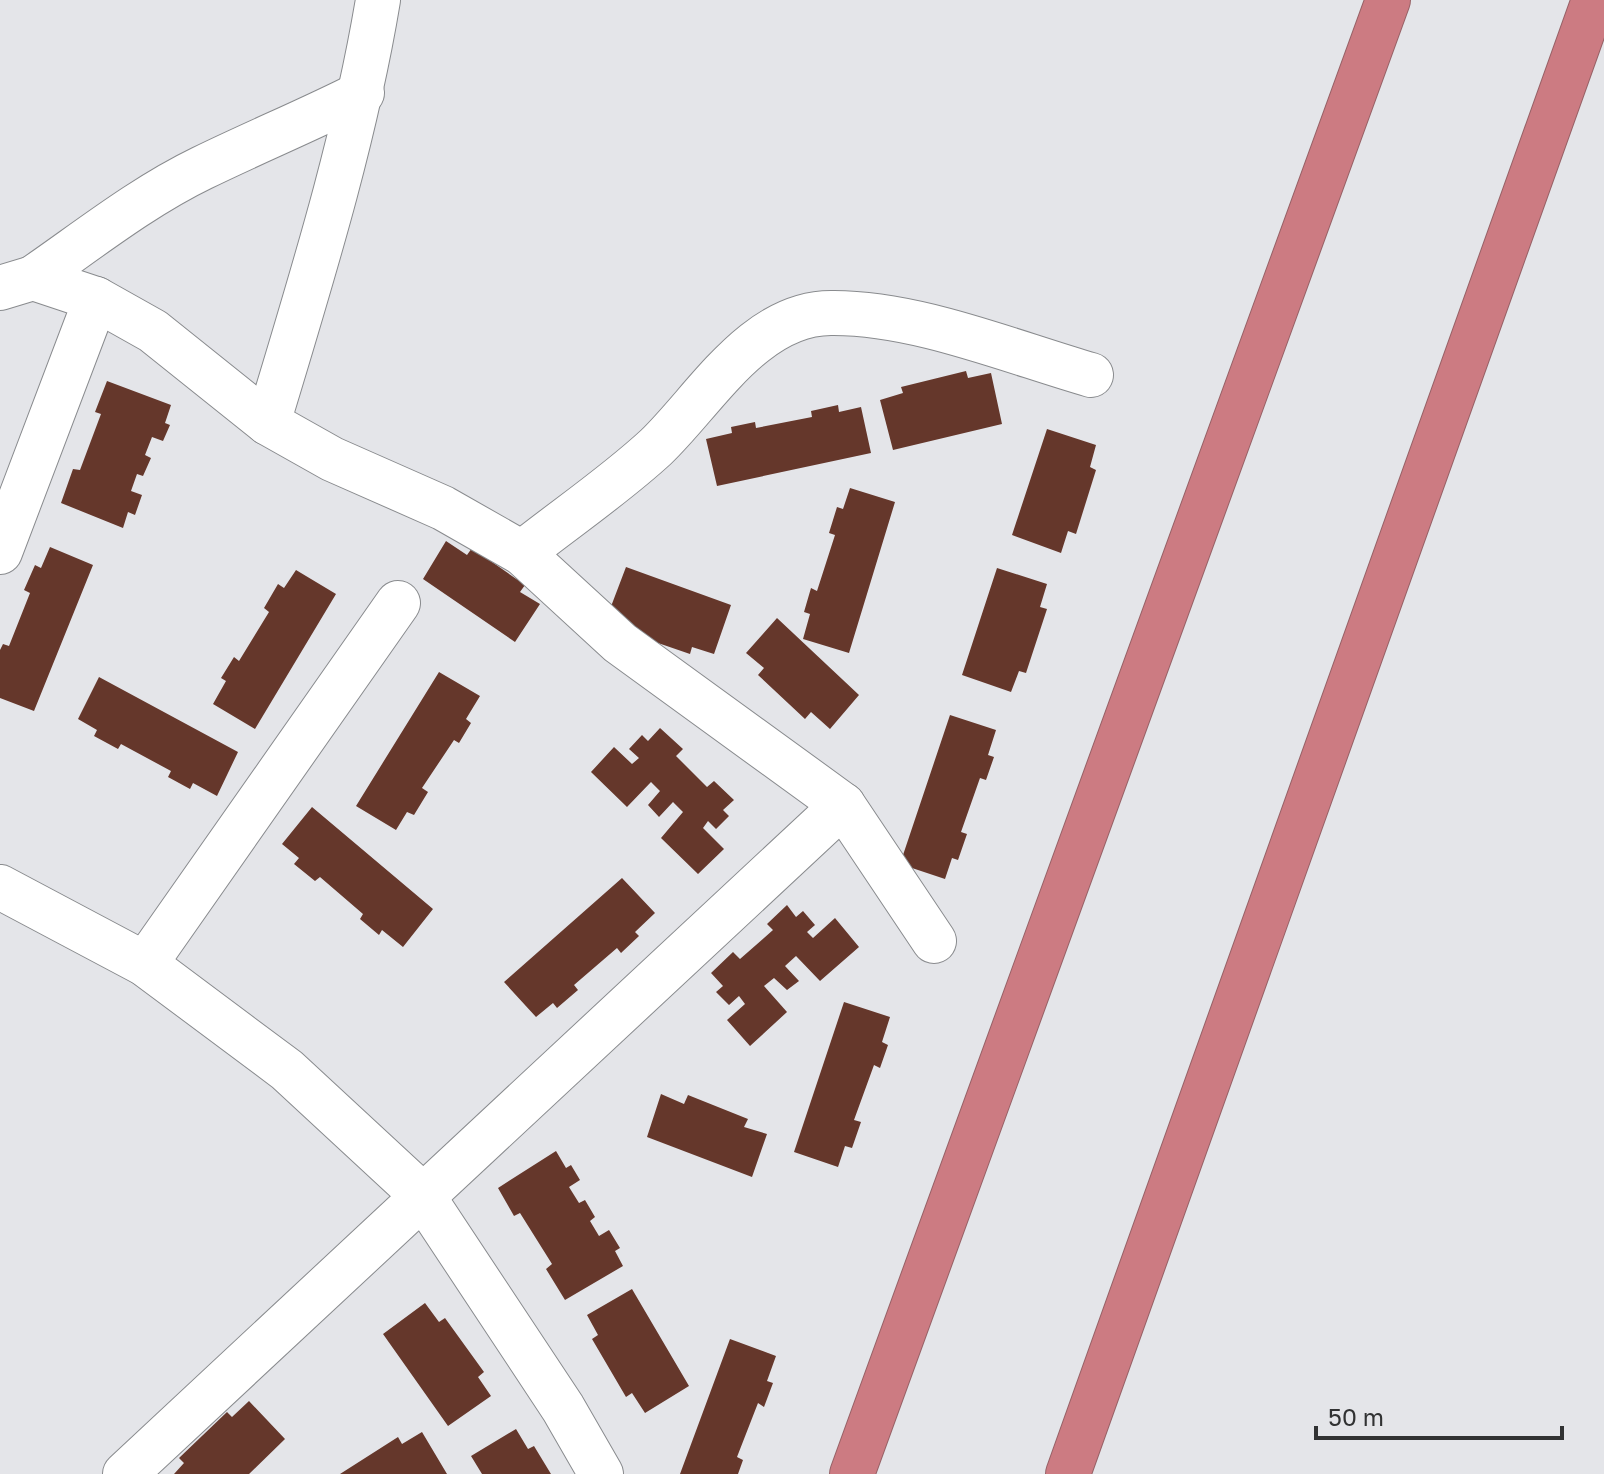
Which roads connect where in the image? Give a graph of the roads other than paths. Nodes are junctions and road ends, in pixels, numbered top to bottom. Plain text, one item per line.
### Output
1 (378, 0) edge
2 (1388, 0) edge
3 (1594, 0) edge
4 (362, 93) junction
5 (17, 283) edge
6 (96, 299) junction
7 (1091, 375) dead end
8 (268, 423) junction
9 (0, 552) edge
10 (522, 553) junction
11 (398, 603) dead end
12 (843, 805) junction
13 (0, 887) edge
14 (934, 941) dead end
15 (145, 964) junction
16 (422, 1195) junction
17 (125, 1474) edge
18 (601, 1474) edge
19 (852, 1474) edge
20 (1068, 1474) edge

1 - 4 street
2 - 19 highway
3 - 20 highway
4 - 5 street
4 - 8 street
5 - 6 street
6 - 8 street
6 - 9 street
7 - 10 street
8 - 10 street
10 - 12 street
11 - 15 street
12 - 14 street
12 - 16 street
13 - 15 street
15 - 16 street
16 - 17 street
16 - 18 street

